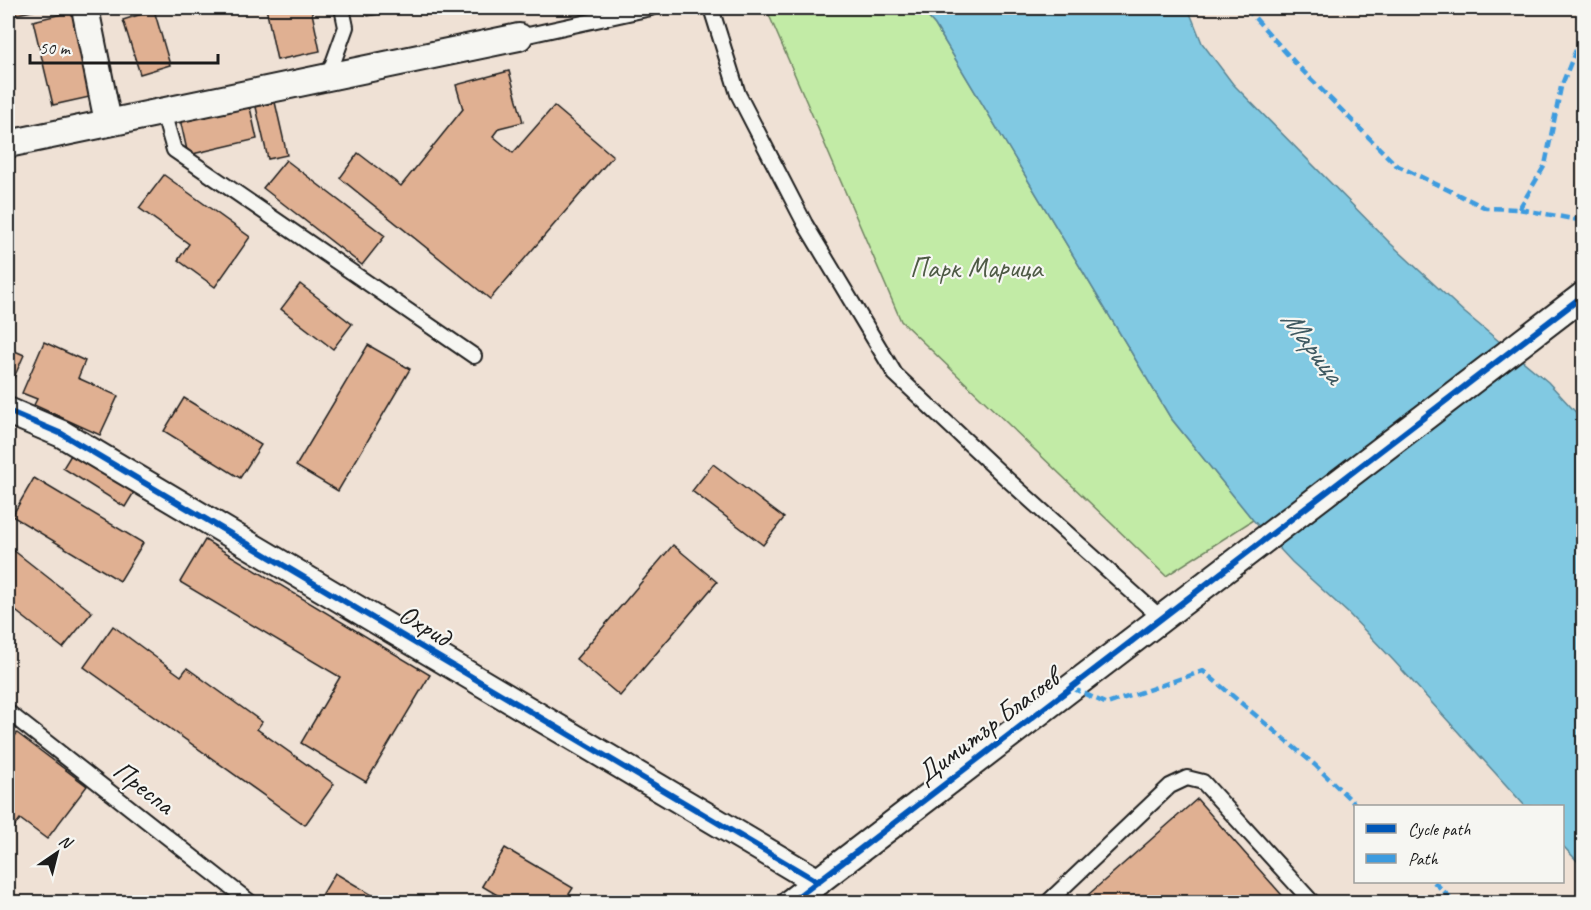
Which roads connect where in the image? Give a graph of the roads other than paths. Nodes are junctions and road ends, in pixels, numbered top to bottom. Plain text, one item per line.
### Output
1 (85, 8) edge
2 (342, 8) edge
3 (651, 8) edge
4 (711, 8) edge
5 (519, 37) joint
6 (328, 77) junction
7 (163, 112) junction
8 (108, 122) junction
9 (8, 144) edge
10 (1584, 295) edge
11 (474, 356) dead end
12 (8, 411) edge
13 (1162, 619) junction
14 (8, 712) edge
15 (818, 882) junction
16 (250, 903) edge
17 (791, 903) edge
18 (1048, 903) edge
19 (1312, 903) edge

1 - 8 street
2 - 6 lane
3 - 5 lane
4 - 13 lane
5 - 6 street
6 - 7 street
7 - 8 street
7 - 11 lane
8 - 9 street
10 - 13 street, Димитър Благоев
12 - 15 street, Охрид
13 - 15 street, Димитър Благоев
14 - 16 lane, Преспа
15 - 17 street, Димитър Благоев
18 - 19 lane

